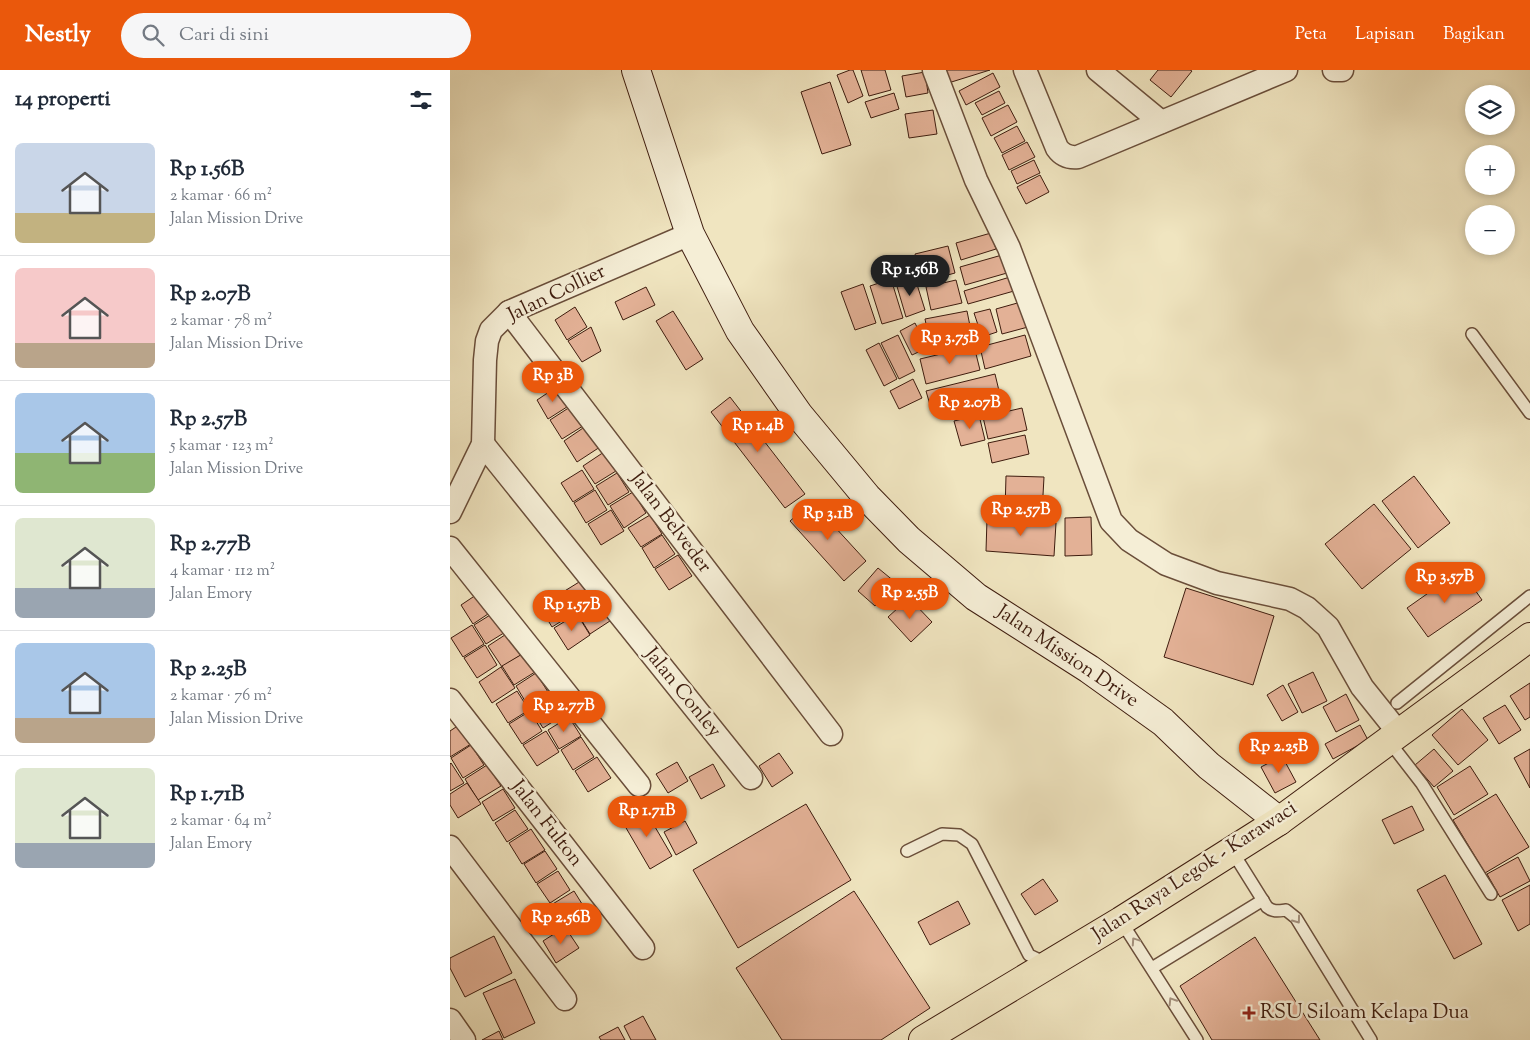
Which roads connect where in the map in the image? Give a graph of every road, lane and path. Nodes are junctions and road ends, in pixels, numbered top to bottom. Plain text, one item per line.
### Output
1 (636, 70) edge
2 (934, 70) edge
3 (1025, 70) edge
4 (1098, 70) edge
5 (1334, 70) edge
6 (1342, 70) edge
7 (1280, 71) edge
8 (1161, 122) junction
9 (690, 234) junction
10 (509, 312) junction
11 (1472, 334) dead end
12 (1530, 412) edge
13 (483, 444) junction
14 (450, 512) edge
15 (450, 548) edge
16 (1530, 596) edge
17 (1530, 637) edge
18 (450, 700) edge
19 (1397, 703) dead end
20 (1398, 732) junction
21 (831, 734) dead end
22 (751, 778) dead end
23 (639, 785) dead end
24 (1279, 821) junction
25 (450, 847) edge
26 (907, 851) dead end
27 (1232, 851) junction
28 (1492, 894) dead end
29 (1263, 900) junction
30 (1121, 920) junction
31 (643, 948) dead end
32 (1048, 964) junction
33 (1152, 968) junction
34 (565, 999) dead end
35 (450, 1020) edge
36 (464, 1040) edge
37 (923, 1040) edge
38 (1197, 1040) edge
39 (1371, 1040) edge

1 - 9 street, Jalan Mission Drive
2 - 20 street
3 - 8 street
4 - 8 street
5 - 6 street
7 - 8 street
9 - 10 street, Jalan Collier
9 - 24 street, Jalan Mission Drive
10 - 13 street, Jalan Collier
10 - 21 street, Jalan Belveder
11 - 12 lane
13 - 14 street, Jalan Collier
13 - 22 street, Jalan Conley
15 - 23 street
16 - 19 lane
17 - 20 main road, Jalan Raya Legok - Karawaci
18 - 31 street, Jalan Fulton
20 - 24 main road, Jalan Raya Legok - Karawaci
20 - 28 lane
24 - 27 main road, Jalan Raya Legok - Karawaci
25 - 34 street
26 - 32 lane
27 - 29 lane
27 - 30 main road, Jalan Raya Legok - Karawaci
29 - 33 lane
29 -> 39 lane
30 - 32 main road, Jalan Raya Legok - Karawaci
33 -> 30 lane
32 - 37 main road, Jalan Raya Legok - Karawaci
38 -> 33 lane
35 - 36 street

